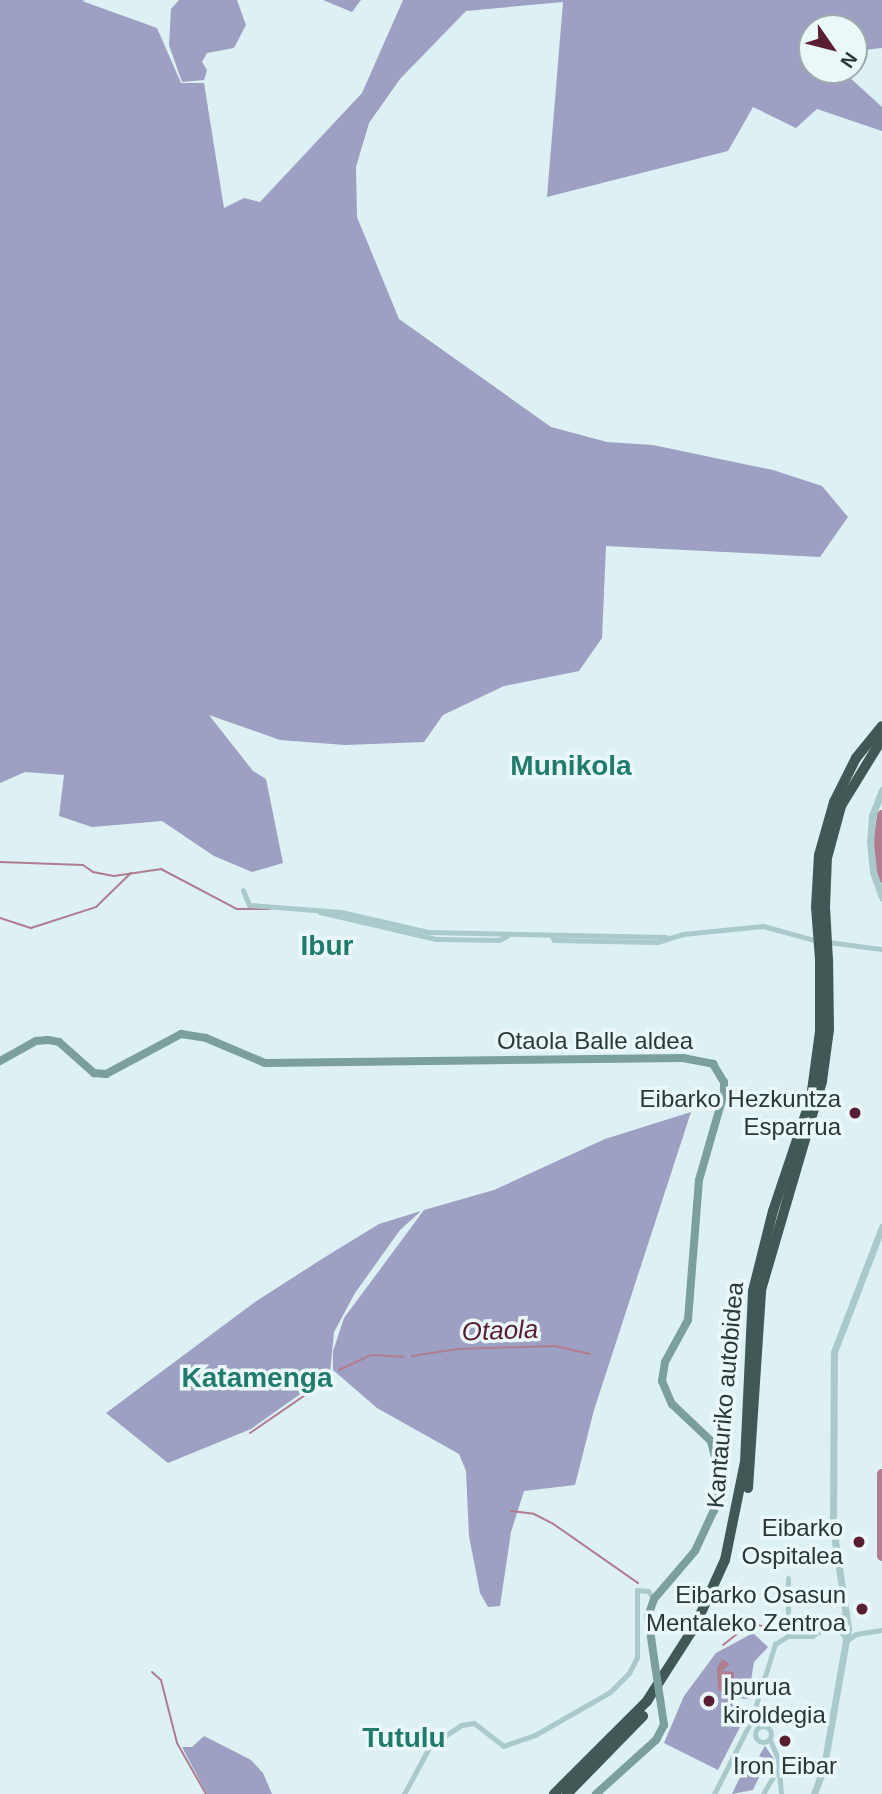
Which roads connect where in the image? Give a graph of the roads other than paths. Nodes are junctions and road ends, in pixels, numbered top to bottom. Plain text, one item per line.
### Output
1 (882, 726) edge
2 (882, 738) edge
3 (882, 790) edge
4 (243, 890) dead end
5 (882, 897) edge
6 (821, 907) junction
7 (882, 949) edge
8 (824, 960) junction
9 (0, 1061) edge
10 (882, 1227) edge
11 (789, 1578) dead end
12 (654, 1600) junction
13 (848, 1612) junction
14 (834, 1625) junction
15 (848, 1627) junction
16 (826, 1629) junction
17 (882, 1630) edge
18 (863, 1632) junction
19 (788, 1636) junction
20 (846, 1641) junction
21 (751, 1721) junction
22 (754, 1732) junction
23 (770, 1741) junction
24 (740, 1744) junction
25 (777, 1770) junction
26 (766, 1787) junction
27 (780, 1792) edge
28 (404, 1794) edge
29 (554, 1794) edge
30 (567, 1794) edge
31 (596, 1794) edge
32 (714, 1794) edge
33 (763, 1794) edge
34 (814, 1794) edge

1 - 6 highway
2 - 6 highway
3 - 5 street
4 - 7 street
6 - 8 highway, Kantauriko autobidea, bridge
8 - 29 highway, Kantauriko autobidea
8 - 30 highway, Kantauriko autobidea
9 - 12 main road, Otaola Balle aldea
10 - 13 street
11 - 19 street
12 - 28 street
12 - 31 main road, bridge
13 - 14 street
13 - 15 street
14 - 15 street
14 - 16 street
15 - 18 street
15 - 20 street
16 - 19 street
16 - 20 street
17 - 18 street
18 - 20 street
19 - 21 street
20 - 34 street
21 - 22 street
21 - 24 street
22 - 23 street
22 - 23 street
22 - 24 street
23 - 25 street
24 - 32 street
25 - 26 street
25 - 27 street
26 - 27 street
26 - 33 street

